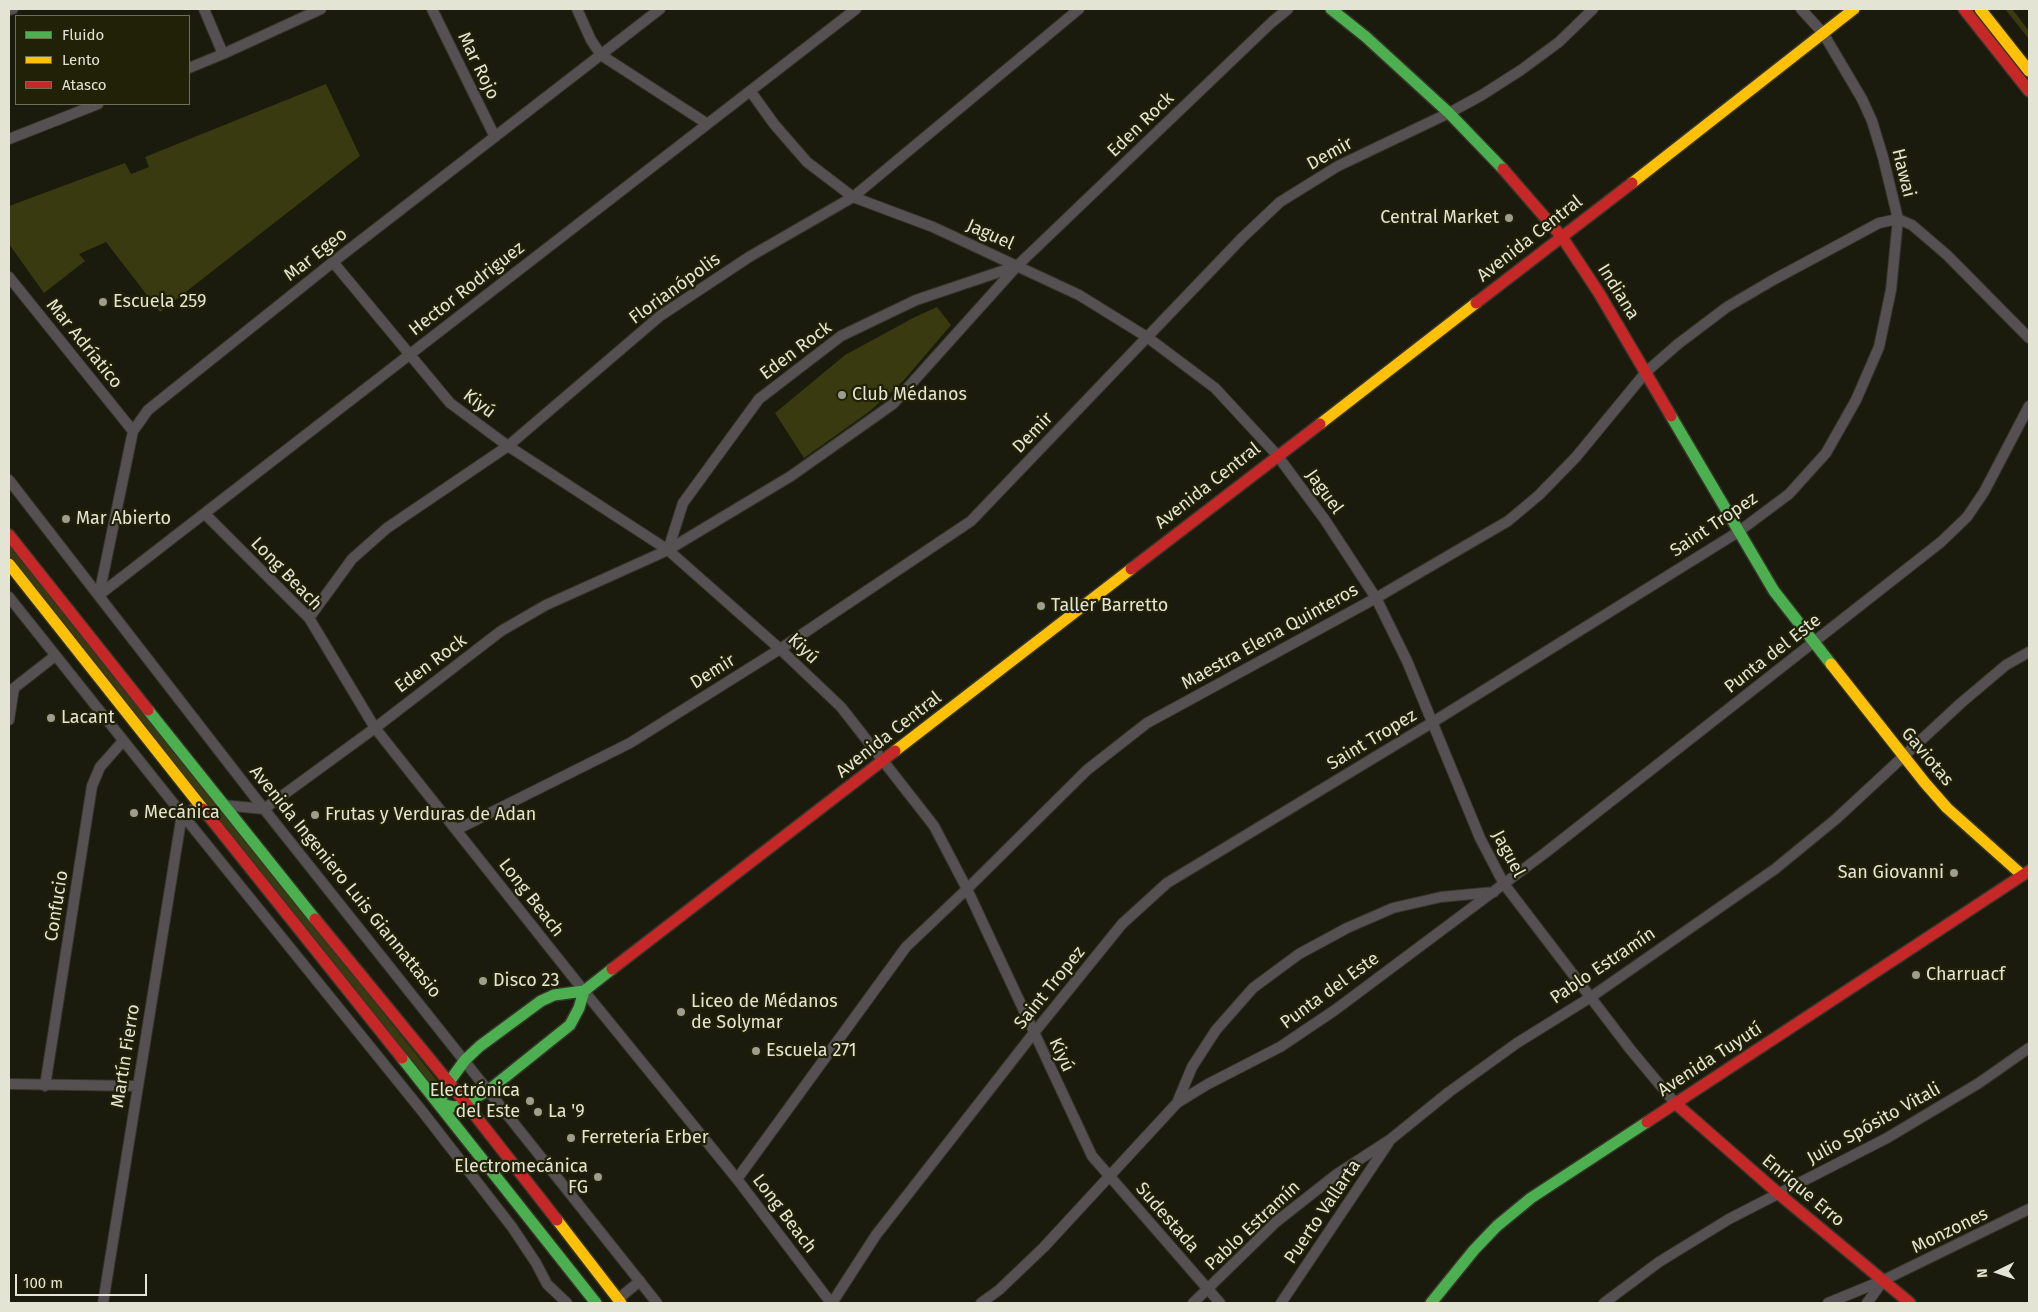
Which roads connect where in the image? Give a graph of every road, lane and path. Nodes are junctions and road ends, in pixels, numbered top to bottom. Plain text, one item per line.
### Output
1 (13, 9) edge
2 (204, 9) edge
3 (321, 9) edge
4 (432, 9) edge
5 (577, 9) edge
6 (660, 9) edge
7 (856, 9) edge
8 (1079, 9) edge
9 (1288, 9) edge
10 (1331, 9) edge
11 (1593, 9) edge
12 (1801, 9) edge
13 (1854, 9) edge
14 (1964, 9) edge
15 (1980, 9) edge
16 (9, 10) edge
17 (1823, 33) junction
18 (223, 54) junction
19 (601, 55) junction
20 (190, 68) edge
21 (2029, 70) edge
22 (2029, 91) edge
23 (751, 92) junction
24 (95, 105) edge
25 (1449, 112) junction
26 (706, 123) junction
27 (495, 137) junction
28 (9, 139) edge
29 (853, 197) junction
30 (1898, 219) junction
31 (1562, 237) junction
32 (333, 262) junction
33 (1018, 265) junction
34 (9, 277) edge
35 (1147, 337) junction
36 (2029, 338) edge
37 (409, 355) junction
38 (1646, 372) junction
39 (2029, 406) edge
40 (133, 431) junction
41 (508, 446) junction
42 (1277, 455) junction
43 (9, 480) edge
44 (205, 514) junction
45 (1738, 532) junction
46 (9, 536) edge
47 (668, 550) junction
48 (9, 564) edge
49 (99, 595) junction
50 (9, 597) edge
51 (1376, 598) junction
52 (309, 618) junction
53 (1813, 643) junction
54 (780, 649) junction
55 (2029, 652) edge
56 (55, 656) junction
57 (11, 688) edge
58 (9, 720) edge
59 (1433, 722) junction
60 (375, 728) junction
61 (123, 741) junction
62 (1903, 757) junction
63 (884, 761) junction
64 (223, 805) junction
65 (201, 806) junction
66 (264, 809) junction
67 (182, 814) junction
68 (456, 830) junction
69 (2027, 876) edge
70 (1504, 884) junction
71 (967, 889) junction
72 (1495, 892) junction
73 (584, 991) junction
74 (1591, 997) junction
75 (1033, 1034) junction
76 (2029, 1048) edge
77 (465, 1060) junction
78 (449, 1082) junction
79 (9, 1084) edge
80 (45, 1086) junction
81 (138, 1086) junction
82 (489, 1090) junction
83 (1177, 1103) junction
84 (439, 1104) junction
85 (466, 1104) junction
86 (1675, 1104) junction
87 (422, 1111) junction
88 (1391, 1139) junction
89 (1109, 1178) junction
90 (738, 1179) junction
91 (1780, 1194) junction
92 (2029, 1209) edge
93 (1884, 1280) junction
94 (640, 1281) junction
95 (1208, 1290) junction
96 (620, 1301) edge
97 (102, 1303) edge
98 (568, 1303) edge
99 (596, 1303) edge
100 (657, 1303) edge
101 (831, 1303) edge
102 (981, 1303) edge
103 (1193, 1303) edge
104 (1220, 1303) edge
105 (1281, 1303) edge
106 (1431, 1303) edge
107 (1604, 1303) edge
108 (1828, 1303) edge
109 (1867, 1303) edge
110 (1910, 1303) edge

1 - 16 street
2 - 18 street
3 - 18 street
4 - 27 street, Mar Rojo
5 - 19 street
6 - 19 street, Mar Egeo
7 - 23 street, Hector Rodriguez
8 - 29 street, Florianópolis
9 - 33 street, Eden Rock
10 - 25 street, Indiana
11 - 25 street, Demir
12 - 17 street, Hawai
13 - 17 street, Avenida Central
14 - 22 street
15 - 21 street
17 - 30 street, Hawai
17 - 31 street, Avenida Central
18 - 20 street
19 - 26 street
19 - 27 street, Mar Egeo
23 - 26 street, Hector Rodriguez
23 - 29 street, Jaguel
24 - 28 street
25 - 31 street, Indiana
25 - 35 street, Demir
26 - 37 street, Hector Rodriguez
27 - 32 street, Mar Egeo
29 - 33 street, Jaguel
29 - 41 street, Florianópolis
30 - 36 street, Hawai
30 - 38 street, Maestra Elena Quinteros
30 - 45 street, Saint Tropez
31 - 38 street, Indiana
31 - 42 street, Avenida Central
32 - 37 street, Kiyú
32 - 40 street, Mar Egeo
33 - 35 street, Jaguel
33 - 47 street, Eden Rock
33 - 47 street, Eden Rock
34 - 40 street, Mar Adríatico
35 - 42 street, Jaguel
35 - 54 street, Demir
37 - 41 street, Kiyú
37 - 44 street, Hector Rodriguez
38 - 45 street, Indiana
38 - 51 street, Maestra Elena Quinteros
39 - 53 street, Punta del Este
40 - 49 street, Mar Egeo
41 - 47 street, Kiyú
41 - 52 street, Florianópolis
42 - 51 street, Jaguel
42 - 63 street, Avenida Central
43 - 49 street, Avenida Ingeniero Luis Giannattasio
44 - 49 street, Hector Rodriguez
44 - 52 street, Long Beach
45 - 53 street, Indiana
45 - 59 street, Saint Tropez
46 - 64 street
47 - 54 street, Kiyú
47 - 60 street, Eden Rock
48 - 65 street
49 - 66 street, Avenida Ingeniero Luis Giannattasio
50 - 56 street
51 - 59 street, Jaguel
51 - 71 street, Maestra Elena Quinteros
52 - 60 street, Long Beach
53 - 62 street, Gaviotas
53 - 70 street, Punta del Este
54 - 63 street, Kiyú
54 - 68 street, Demir
55 - 62 street, Pablo Estramín
56 - 57 street
56 - 61 street
57 - 58 street
59 - 70 street, Jaguel
59 - 75 street, Saint Tropez
60 - 66 street, Eden Rock
60 - 68 street, Long Beach
61 - 67 street
61 - 80 street, Confucio
62 - 69 street, Gaviotas
62 - 74 street, Pablo Estramín
63 - 71 street, Kiyú
63 - 73 street, Avenida Central
64 - 66 street
64 - 78 street
65 - 67 street
65 - 84 street
66 - 77 street, Avenida Ingeniero Luis Giannattasio
67 - 81 street, Martín Fierro
67 - 87 street
68 - 73 street, Long Beach
69 - 86 street, Avenida Tuyutí
70 - 72 street, Punta del Este
70 - 74 street, Jaguel
71 - 75 street, Kiyú
71 - 90 street, Maestra Elena Quinteros
72 - 83 street, Punta del Este
72 - 83 street, Punta del Este
73 - 77 street, Avenida Central
73 - 82 street
73 - 90 street, Long Beach
74 - 86 street, Jaguel
74 - 88 street, Pablo Estramín
75 - 89 street, Kiyú
75 - 101 street, Saint Tropez
76 - 91 street, Julio Spósito Vitali
77 - 78 street, Avenida Central
77 - 82 street, Avenida Ingeniero Luis Giannattasio
78 - 84 street, Avenida Central
78 - 85 street
79 - 80 street
80 - 81 street
81 - 97 street, Martín Fierro
82 - 85 street
82 - 94 street, Avenida Ingeniero Luis Giannattasio
83 - 89 street, Punta del Este
84 - 85 street
84 - 87 street
84 - 99 street
85 - 96 street
86 - 91 street, Enrique Erro
86 - 106 street, Avenida Tuyutí
87 - 98 street
88 - 95 street, Pablo Estramín
88 - 105 street, Puerto Vallarta
89 - 95 street, Sudestada
89 - 102 street, Punta del Este
90 - 101 street, Long Beach
91 - 93 street, Enrique Erro
91 - 107 street, Julio Spósito Vitali
92 - 93 street, Monzones
93 - 108 street, Monzones
93 - 109 street, Monzones
93 - 110 street, Enrique Erro
94 - 96 street
94 - 100 street, Avenida Ingeniero Luis Giannattasio
95 - 103 street, Pablo Estramín
95 - 104 street, Sudestada

